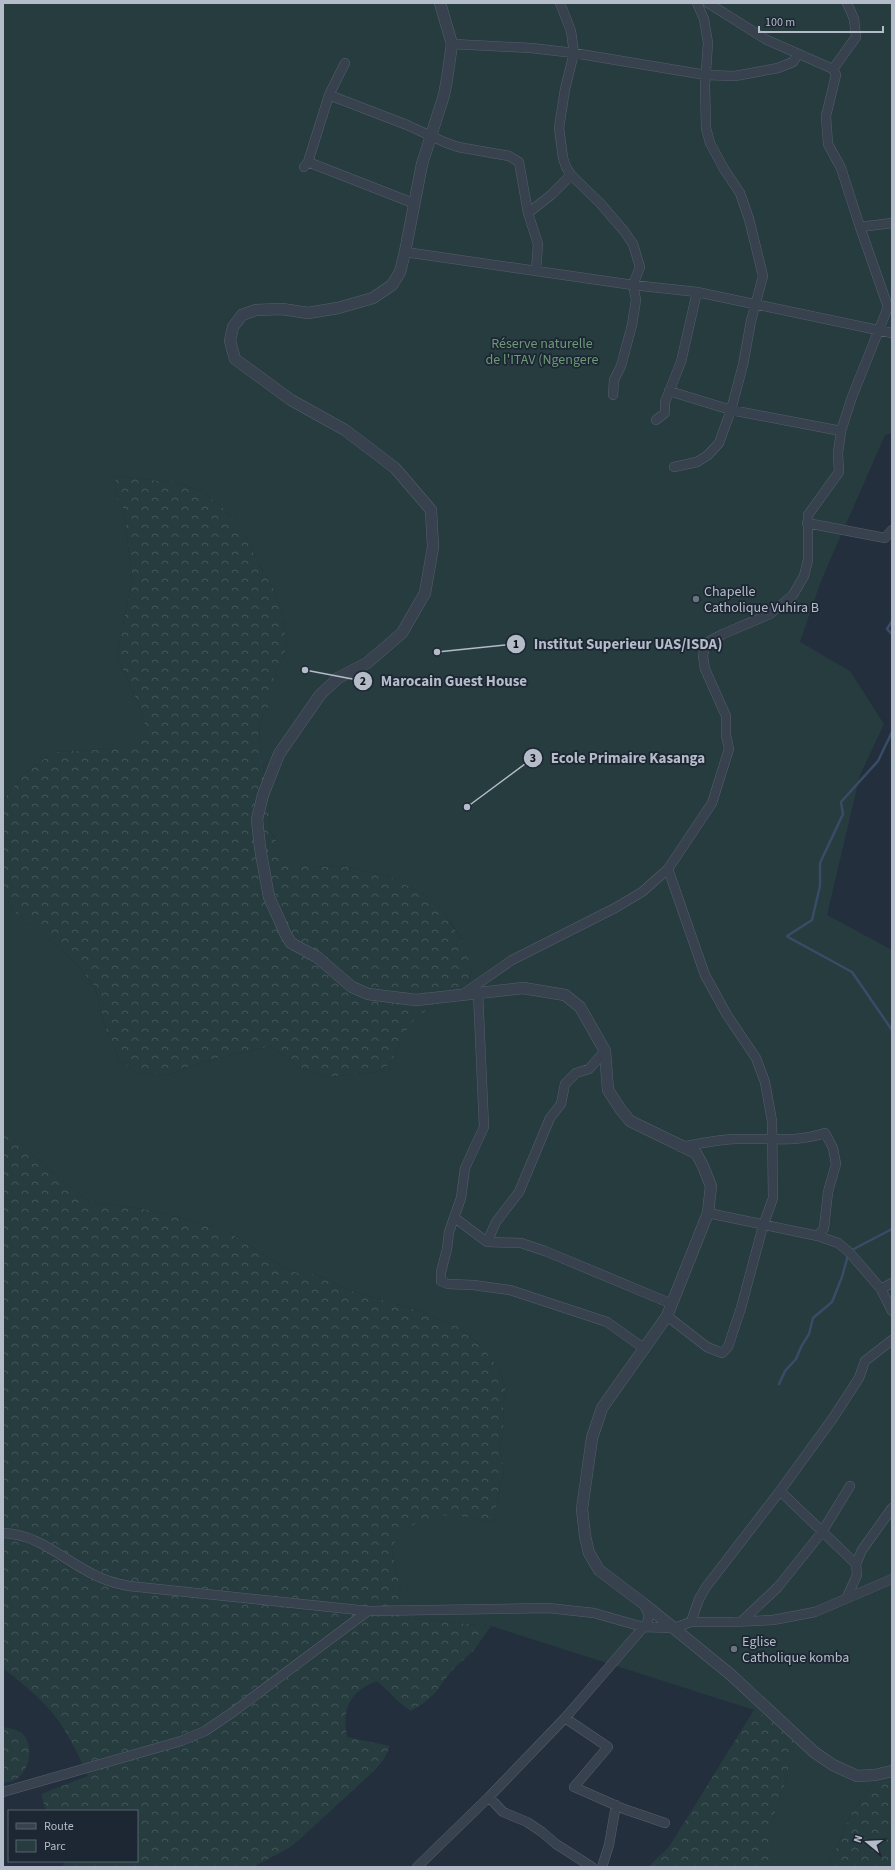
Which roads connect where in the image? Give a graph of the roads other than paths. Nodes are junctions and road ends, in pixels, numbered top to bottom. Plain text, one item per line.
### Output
1 (440, 3) edge
2 (560, 3) edge
3 (697, 3) edge
4 (708, 3) edge
5 (847, 3) edge
6 (452, 44) junction
7 (574, 53) junction
8 (798, 54) junction
9 (346, 63) dead end
10 (832, 69) junction
11 (706, 76) junction
12 (329, 95) junction
13 (431, 137) junction
14 (571, 175) junction
15 (413, 203) junction
16 (528, 213) junction
17 (892, 223) edge
18 (860, 228) junction
19 (405, 252) junction
20 (536, 271) junction
21 (633, 285) junction
22 (697, 292) junction
23 (755, 303) junction
24 (878, 330) junction
25 (892, 333) edge
26 (669, 391) junction
27 (612, 394) dead end
28 (731, 410) junction
29 (656, 420) dead end
30 (841, 431) junction
31 (674, 467) dead end
32 (807, 522) junction
33 (892, 530) edge
34 (668, 869) junction
35 (478, 992) junction
36 (462, 994) junction
37 (605, 1051) junction
38 (772, 1140) junction
39 (680, 1147) junction
40 (708, 1213) junction
41 (455, 1218) junction
42 (763, 1226) junction
43 (818, 1236) junction
44 (487, 1242) junction
45 (892, 1283) edge
46 (881, 1289) junction
47 (672, 1304) junction
48 (892, 1311) edge
49 (667, 1316) junction
50 (892, 1340) edge
51 (645, 1349) junction
52 (850, 1486) dead end
53 (780, 1490) junction
54 (892, 1508) edge
55 (822, 1532) junction
56 (3, 1533) edge
57 (856, 1564) junction
58 (892, 1579) edge
59 (847, 1597) junction
60 (644, 1604) junction
61 (368, 1611) junction
62 (742, 1621) junction
63 (691, 1622) junction
64 (643, 1627) junction
65 (674, 1628) junction
66 (565, 1718) junction
67 (892, 1771) edge
68 (3, 1792) edge
69 (490, 1797) junction
70 (616, 1805) junction
71 (665, 1823) dead end
72 (417, 1867) edge
73 (592, 1867) edge
74 (602, 1867) edge

1 - 6 street
2 - 7 street
3 - 11 street
4 - 8 street
5 - 10 street
6 - 7 street
6 - 13 street
7 - 11 street
7 - 14 street
8 - 10 street
8 - 11 street
9 - 12 street
10 - 18 street
11 - 23 street
12 - 13 street
12 - 15 street
13 - 15 street
13 - 16 street
14 - 16 street
14 - 21 street
15 - 19 street
16 - 20 street
17 - 18 street
18 - 24 street
19 - 20 street
19 - 36 street
20 - 21 street
21 - 22 street
21 - 27 street
22 - 23 street
22 - 26 street
23 - 24 street
23 - 28 street
24 - 25 street
24 - 30 street
26 - 28 street
26 - 29 street
28 - 30 street
28 - 31 street
30 - 32 street
32 - 33 street
32 - 34 street
34 - 36 street
34 - 38 street
35 - 36 street
35 - 37 street
35 - 41 street
37 - 39 street
37 - 44 street
38 - 39 street
38 - 42 street
38 - 43 street
39 - 40 street
40 - 42 street
40 - 47 street
41 - 44 street
41 - 51 street
42 - 43 street
42 - 49 street
43 - 46 street
44 - 47 street
45 - 46 street
46 - 48 street
47 - 49 street
49 - 51 street
50 - 53 street
51 - 60 street
52 - 55 street
53 - 55 street
53 - 63 street
54 - 57 street
55 - 57 street
55 - 62 street
56 - 61 street
57 - 59 street
58 - 59 street
59 - 62 street
60 - 64 street
60 - 65 street
61 - 64 street
61 - 68 street
62 - 63 street
63 - 65 street
64 - 65 street
64 - 66 street
65 - 67 street
66 - 69 street
66 - 70 street
69 - 72 street
69 - 73 street
70 - 71 street
70 - 74 street

